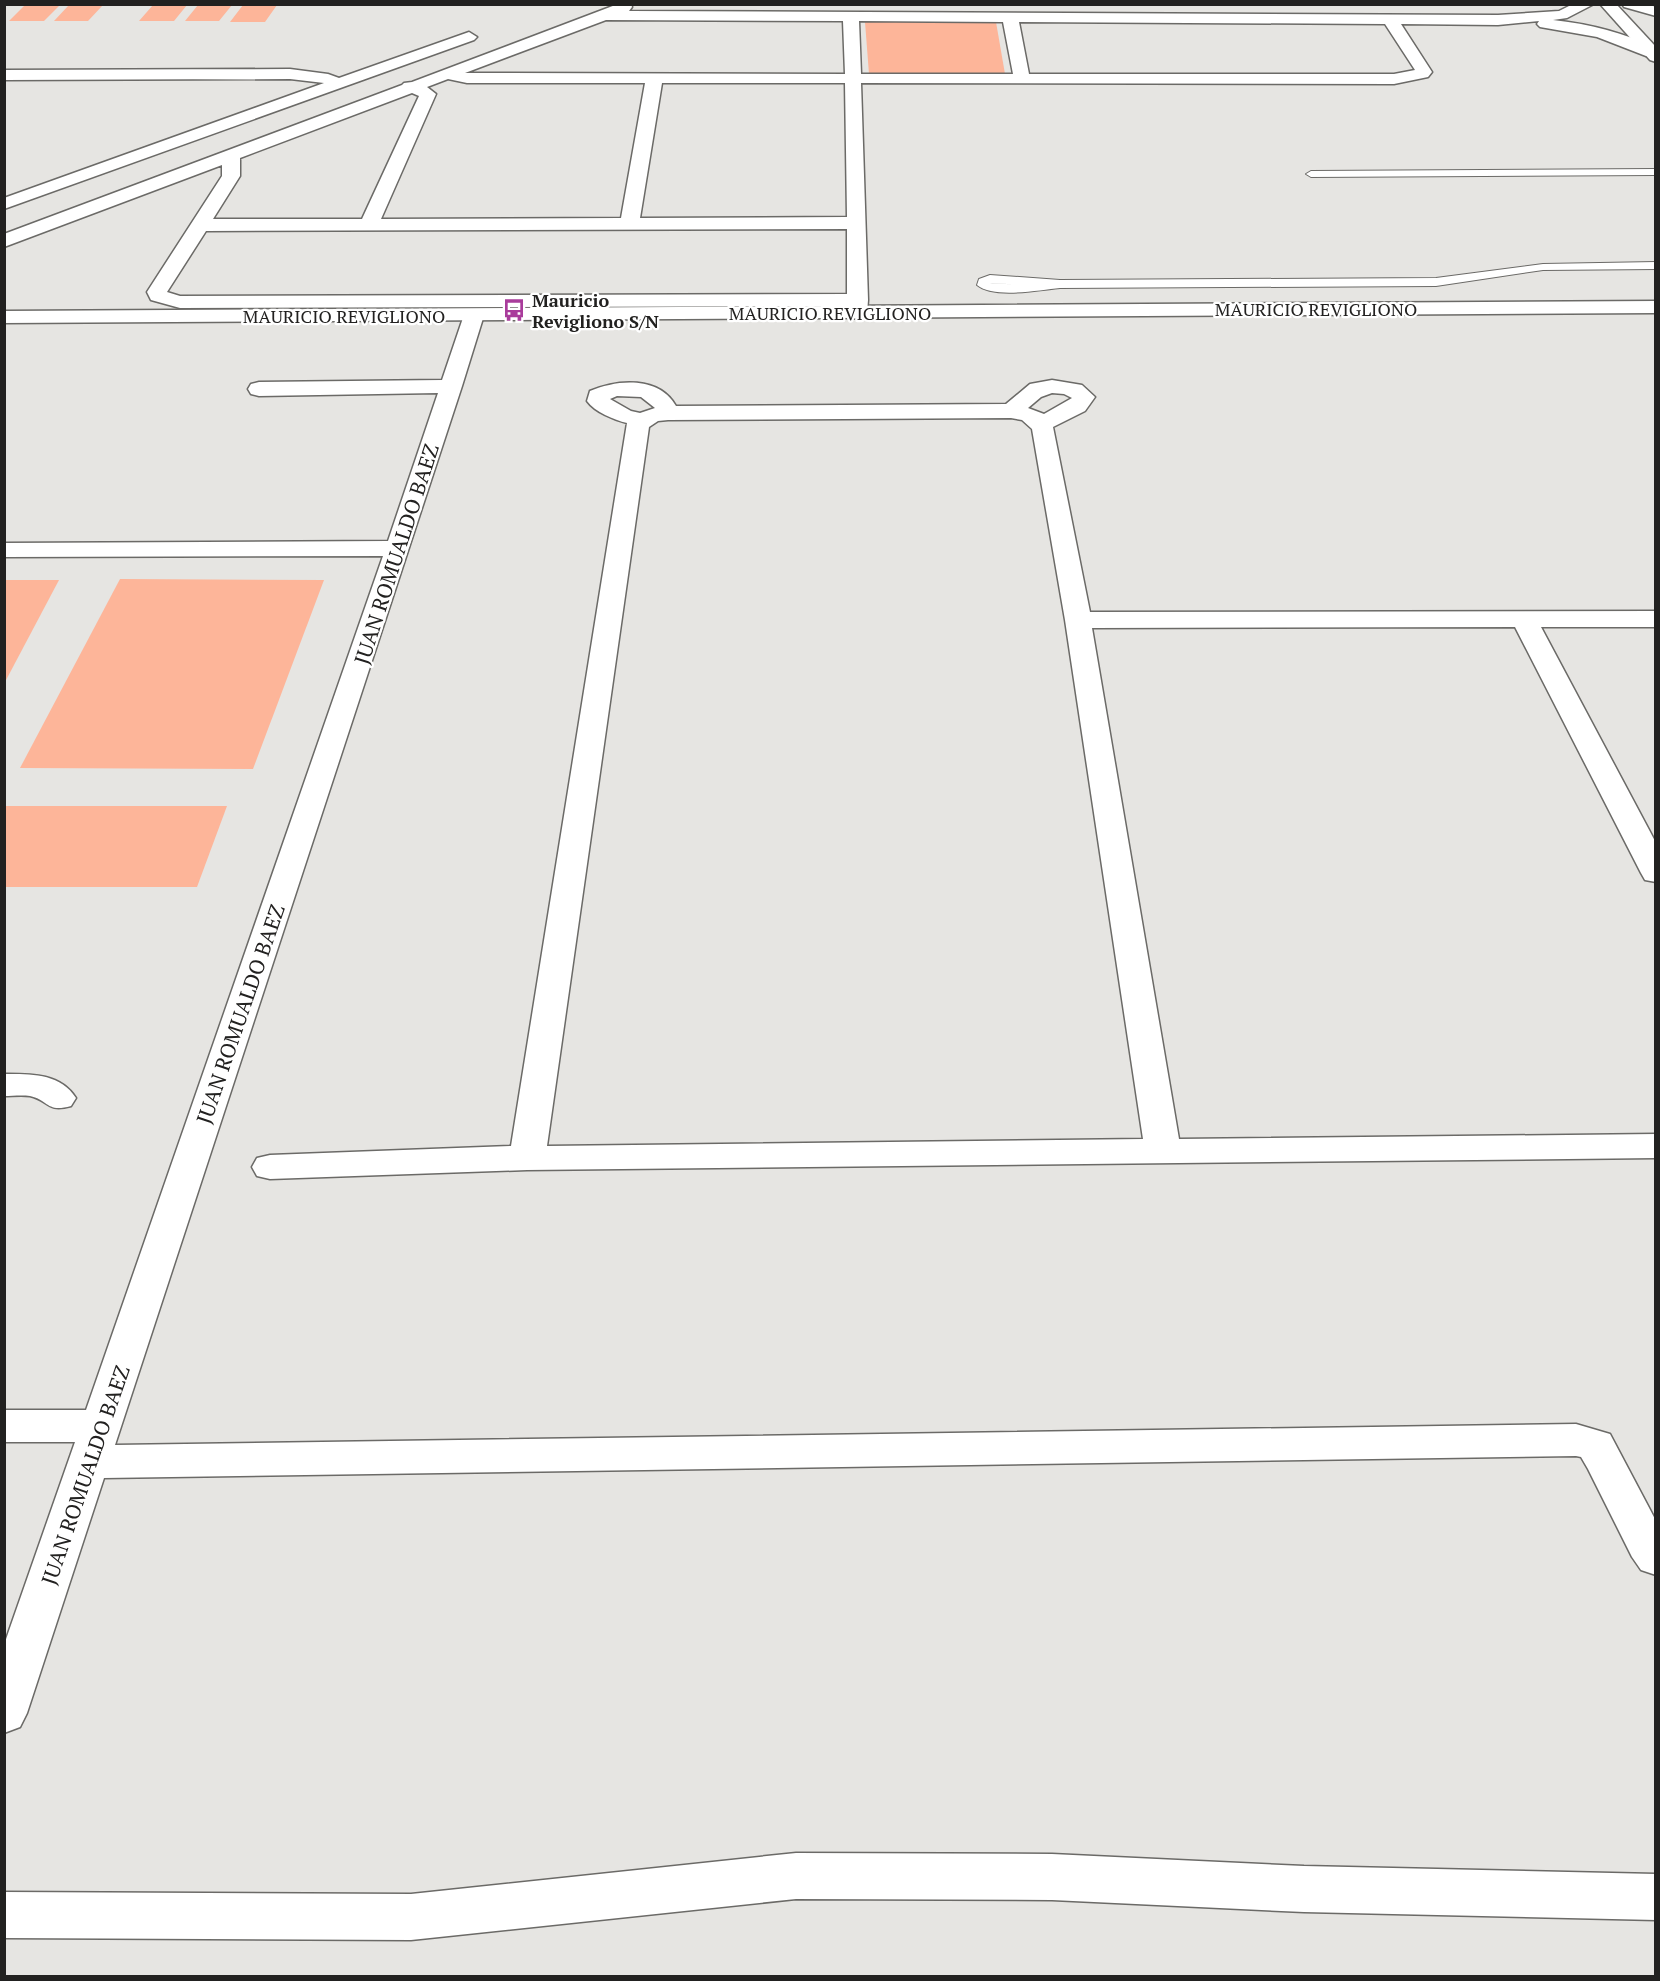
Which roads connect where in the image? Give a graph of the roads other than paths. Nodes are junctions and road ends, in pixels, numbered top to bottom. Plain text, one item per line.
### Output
1 (633, 4) edge
2 (1587, 4) edge
3 (1607, 4) edge
4 (1617, 4) edge
5 (1629, 4) edge
6 (1656, 12) edge
7 (604, 15) junction
8 (1010, 17) junction
9 (851, 18) junction
10 (1389, 18) junction
11 (1545, 21) junction
12 (469, 36) dead end
13 (1654, 52) edge
14 (378, 69) junction
15 (290, 74) junction
16 (444, 74) junction
17 (4, 75) edge
18 (654, 79) junction
19 (1022, 79) junction
20 (853, 80) junction
21 (337, 84) junction
22 (410, 86) junction
23 (231, 155) junction
24 (1656, 172) edge
25 (1311, 174) dead end
26 (4, 204) edge
27 (630, 223) junction
28 (857, 223) junction
29 (369, 224) junction
30 (199, 225) junction
31 (4, 241) edge
32 (1656, 265) edge
33 (1060, 284) junction
34 (857, 307) junction
35 (1656, 307) edge
36 (474, 315) junction
37 (4, 317) edge
38 (451, 386) junction
39 (259, 389) dead end
40 (1011, 411) junction
41 (668, 413) junction
42 (642, 420) junction
43 (1041, 424) junction
44 (398, 548) junction
45 (4, 550) edge
46 (1524, 619) junction
47 (1656, 619) edge
48 (1078, 620) junction
49 (1656, 873) edge
50 (4, 1085) edge
51 (59, 1098) dead end
52 (1656, 1146) edge
53 (1163, 1152) junction
54 (527, 1158) junction
55 (270, 1167) dead end
56 (4, 1426) edge
57 (95, 1445) junction
58 (4, 1450) edge
59 (1656, 1558) edge
60 (4, 1713) edge
61 (1656, 1897) edge
62 (4, 1915) edge

1 - 7 street
2 - 11 street
3 - 13 street
4 - 13 street
5 - 6 street
7 - 9 street
7 - 16 street
8 - 9 street
8 - 10 street
8 - 19 street
9 - 20 street
10 - 11 street
10 - 19 street
11 - 13 street
12 - 14 street
14 - 15 street
14 - 21 street
15 - 17 street
15 - 21 street
16 - 18 street
16 - 22 street
18 - 20 street
18 - 27 street
19 - 20 street
20 - 28 street
21 - 26 street
22 - 23 street
22 - 29 street
23 - 30 street
23 - 31 street
24 - 25 lane
27 - 28 street
27 - 29 street
28 - 34 street
29 - 30 street
30 - 34 street
32 - 33 lane
33 - 33 lane
34 - 35 street, MAURICIO REVIGLIONO
34 - 36 street, MAURICIO REVIGLIONO
36 - 37 street, MAURICIO REVIGLIONO
36 - 38 street, JUAN ROMUALDO BAEZ
38 - 39 street
38 - 44 street, JUAN ROMUALDO BAEZ
40 - 41 street
40 - 43 street
40 - 43 street
41 - 42 street
41 - 42 street
42 - 54 street
43 - 48 street
44 - 45 street
44 - 57 street, JUAN ROMUALDO BAEZ
46 - 47 street
46 - 48 street
46 - 49 street
48 - 53 street
50 - 51 street
52 - 53 street
53 - 54 street
54 - 55 street
56 - 57 street
57 - 58 street
57 - 59 street
57 - 60 street, JUAN ROMUALDO BAEZ
61 - 62 street

